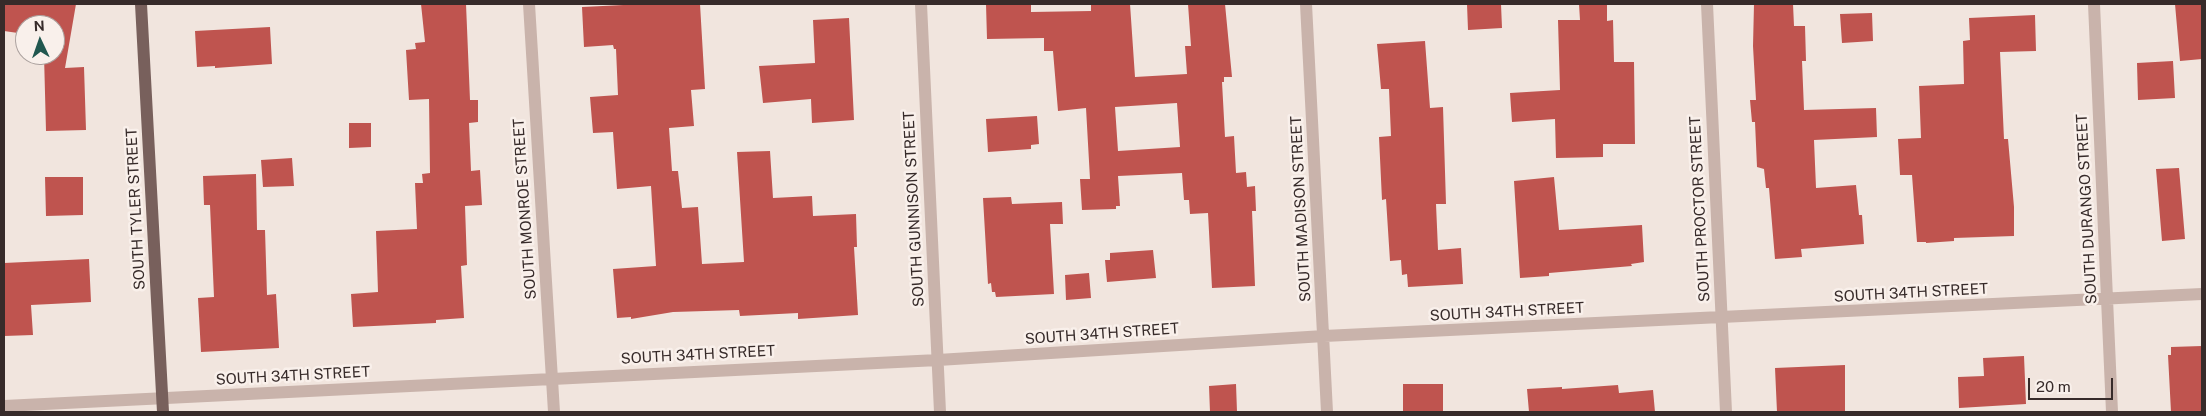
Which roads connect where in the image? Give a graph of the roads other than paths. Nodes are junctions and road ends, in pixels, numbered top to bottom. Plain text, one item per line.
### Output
1 (141, 4) edge
2 (529, 4) edge
3 (921, 4) edge
4 (1306, 4) edge
5 (1707, 4) edge
6 (2094, 4) edge
7 (2202, 294) edge
8 (2107, 299) junction
9 (1722, 318) junction
10 (1324, 336) junction
11 (938, 360) junction
12 (552, 378) junction
13 (4, 406) edge
14 (162, 406) edge
15 (554, 412) edge
16 (940, 412) edge
17 (1328, 412) edge
18 (1726, 412) edge
19 (2112, 412) edge

1 - 14 main road, SOUTH TYLER STREET
2 - 12 street, SOUTH MONROE STREET
3 - 11 street, SOUTH GUNNISON STREET
4 - 10 street, SOUTH MADISON STREET
5 - 9 street, SOUTH PROCTOR STREET
6 - 8 street, SOUTH DURANGO STREET
7 - 8 street, SOUTH 34TH STREET
8 - 9 street, SOUTH 34TH STREET
8 - 19 street, SOUTH DURANGO STREET
9 - 10 street, SOUTH 34TH STREET
9 - 18 street, SOUTH PROCTOR STREET
10 - 11 street, SOUTH 34TH STREET
10 - 17 street, SOUTH MADISON STREET
11 - 12 street, SOUTH 34TH STREET
11 - 16 street, SOUTH GUNNISON STREET
12 - 14 street, SOUTH 34TH STREET
12 - 15 street, SOUTH MONROE STREET
13 - 14 street, SOUTH 34TH STREET

